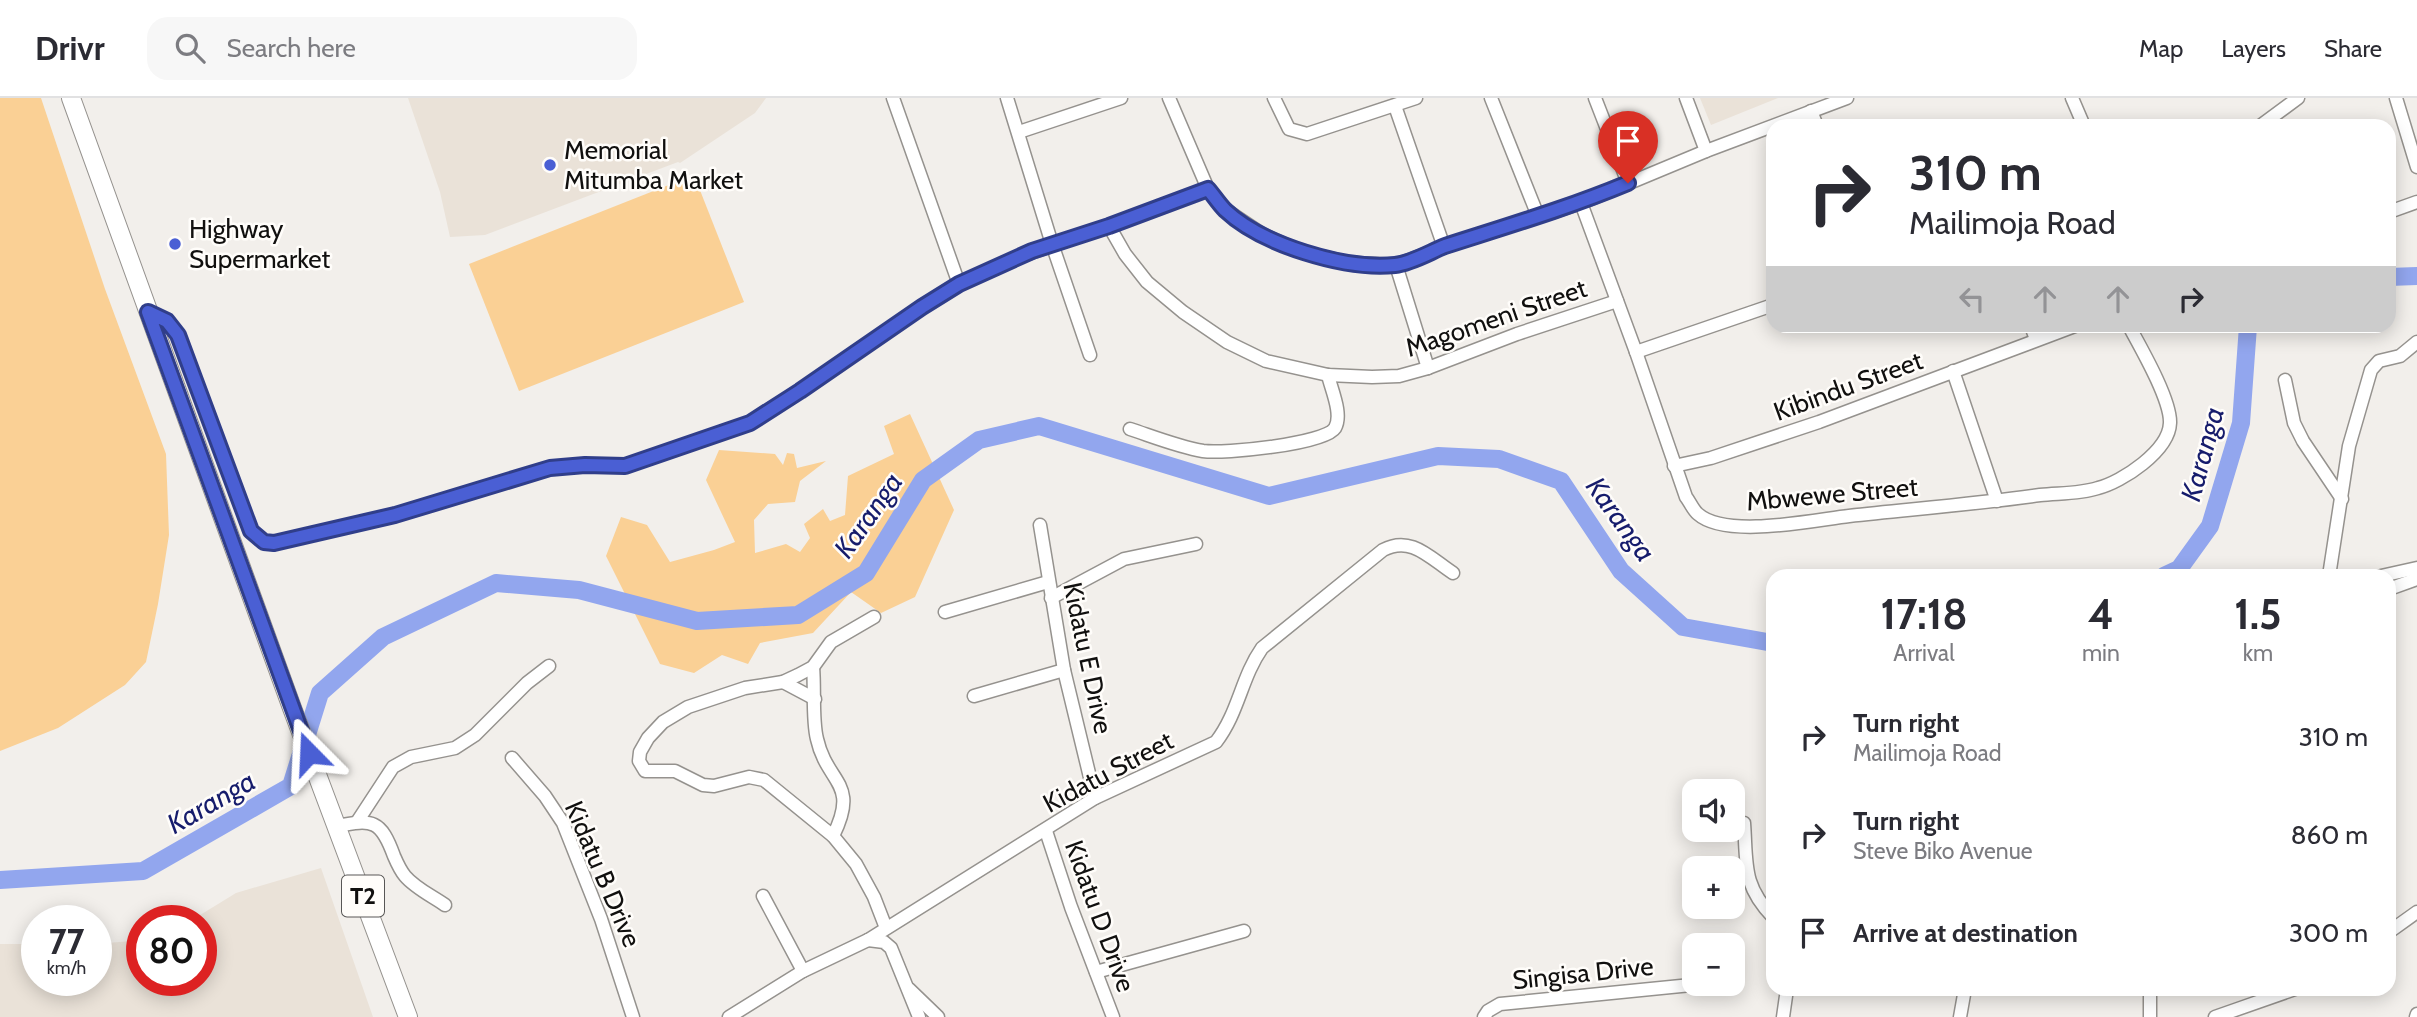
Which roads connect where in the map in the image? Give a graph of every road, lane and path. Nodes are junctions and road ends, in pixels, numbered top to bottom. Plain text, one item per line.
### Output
1 (71, 98) edge
2 (893, 98) edge
3 (1007, 98) edge
4 (1121, 98) edge
5 (1169, 98) edge
6 (1275, 98) edge
7 (1416, 98) edge
8 (1491, 98) edge
9 (1595, 98) edge
10 (1686, 98) edge
11 (1847, 98) edge
12 (2072, 98) edge
13 (2298, 98) edge
14 (2396, 98) edge
15 (1395, 106) junction
16 (1811, 111) junction
17 (1789, 119) edge
18 (1814, 119) edge
19 (2081, 119) edge
20 (2270, 119) edge
21 (1766, 128) edge
22 (1020, 132) junction
23 (1706, 150) junction
24 (2417, 167) edge
25 (1628, 183) junction
26 (1208, 189) junction
27 (2417, 202) edge
28 (1581, 203) junction
29 (2396, 210) edge
30 (1538, 216) junction
31 (1109, 226) junction
32 (1052, 244) junction
33 (1444, 247) junction
34 (1396, 265) junction
35 (959, 284) junction
36 (1617, 301) junction
37 (1766, 307) edge
38 (148, 312) junction
39 (2034, 333) edge
40 (2054, 333) edge
41 (2132, 333) edge
42 (2036, 339) junction
43 (2417, 342) edge
44 (1636, 352) junction
45 (1090, 355) dead end
46 (1428, 368) junction
47 (1953, 371) junction
48 (1328, 375) junction
49 (2285, 380) dead end
50 (1130, 429) dead end
51 (1674, 466) junction
52 (2342, 499) junction
53 (1997, 501) junction
54 (1040, 525) dead end
55 (1196, 544) dead end
56 (2417, 568) edge
57 (2330, 569) edge
58 (1453, 573) dead end
59 (2396, 573) edge
60 (2417, 579) edge
61 (1048, 582) junction
62 (2396, 587) edge
63 (1051, 598) junction
64 (945, 612) dead end
65 (874, 617) dead end
66 (549, 666) dead end
67 (813, 667) junction
68 (1064, 670) junction
69 (783, 681) junction
70 (974, 696) dead end
71 (815, 699) junction
72 (512, 758) dead end
73 (1095, 798) junction
74 (357, 822) junction
75 (337, 825) junction
76 (1046, 831) junction
77 (833, 836) junction
78 (1745, 836) edge
79 (764, 896) dead end
80 (445, 905) dead end
81 (1766, 908) edge
82 (2417, 912) edge
83 (2396, 927) edge
84 (886, 928) junction
85 (1244, 931) dead end
86 (868, 940) junction
87 (803, 971) junction
88 (1096, 972) junction
89 (906, 986) junction
90 (1682, 986) edge
91 (1786, 996) edge
92 (1964, 996) edge
93 (2150, 996) edge
94 (2266, 996) edge
95 (408, 1017) edge
96 (633, 1017) edge
97 (729, 1017) edge
98 (919, 1017) edge
99 (938, 1017) edge
100 (1112, 1017) edge
101 (1485, 1017) edge
102 (1783, 1017) edge
103 (1961, 1017) edge
104 (2150, 1017) edge
105 (2215, 1017) edge

1 - 38 highway, T2
2 - 35 street
3 - 22 street
4 - 22 street
5 - 26 street
6 - 15 street
7 - 15 street
8 - 30 street
9 - 25 street
10 - 23 street
11 - 16 street
12 - 19 street
13 - 20 street
14 - 24 street
15 - 33 street
16 - 17 street
16 - 18 street
21 - 23 street
22 - 32 street
23 - 25 street
25 - 28 street
26 - 31 street
26 - 34 street
27 - 29 street
28 - 30 street
28 - 36 street, Mbwewe Street
30 - 33 street
31 - 32 street
31 - 48 street, Magomeni Street
32 - 35 street
32 - 45 street
33 - 34 street
34 - 46 street
35 - 38 street
36 - 44 street, Mbwewe Street
36 - 46 street, Magomeni Street
37 - 44 street
38 - 75 highway, T2
39 - 42 street
40 - 42 street, Kibindu Street
41 - 53 street, Mbwewe Street
42 - 47 street, Kibindu Street
43 - 52 street
44 - 51 street, Mbwewe Street
46 - 48 street, Magomeni Street
47 - 51 street, Kibindu Street
47 - 53 street
48 - 50 street
49 - 52 street
51 - 53 street, Mbwewe Street
52 - 57 street
54 - 61 street, Kidatu E Drive
55 - 63 street
56 - 59 street
58 - 73 street, Kidatu Street
60 - 62 street
61 - 63 street, Kidatu E Drive
61 - 64 street
63 - 68 street, Kidatu E Drive
65 - 67 street
66 - 74 street
67 - 69 street
67 - 71 street
68 - 70 street
68 - 73 street, Kidatu E Drive
69 - 71 street
69 - 77 street
71 - 77 street
72 - 96 street, Kidatu B Drive
73 - 76 street, Kidatu Street
74 - 75 street
74 - 80 street
75 - 95 highway, T2
76 - 84 street, Kidatu Street
76 - 88 street, Kidatu D Drive
77 - 84 street
78 - 81 street
79 - 87 street
82 - 83 street
84 - 86 street, Kidatu Street
85 - 88 street
86 - 87 street, Kidatu Street
86 - 89 street
87 - 97 street, Kidatu Street
88 - 100 street, Kidatu D Drive
89 - 98 street
89 - 99 street
90 - 101 street, Singisa Drive
91 - 102 street
92 - 103 street
93 - 104 street
94 - 105 street

